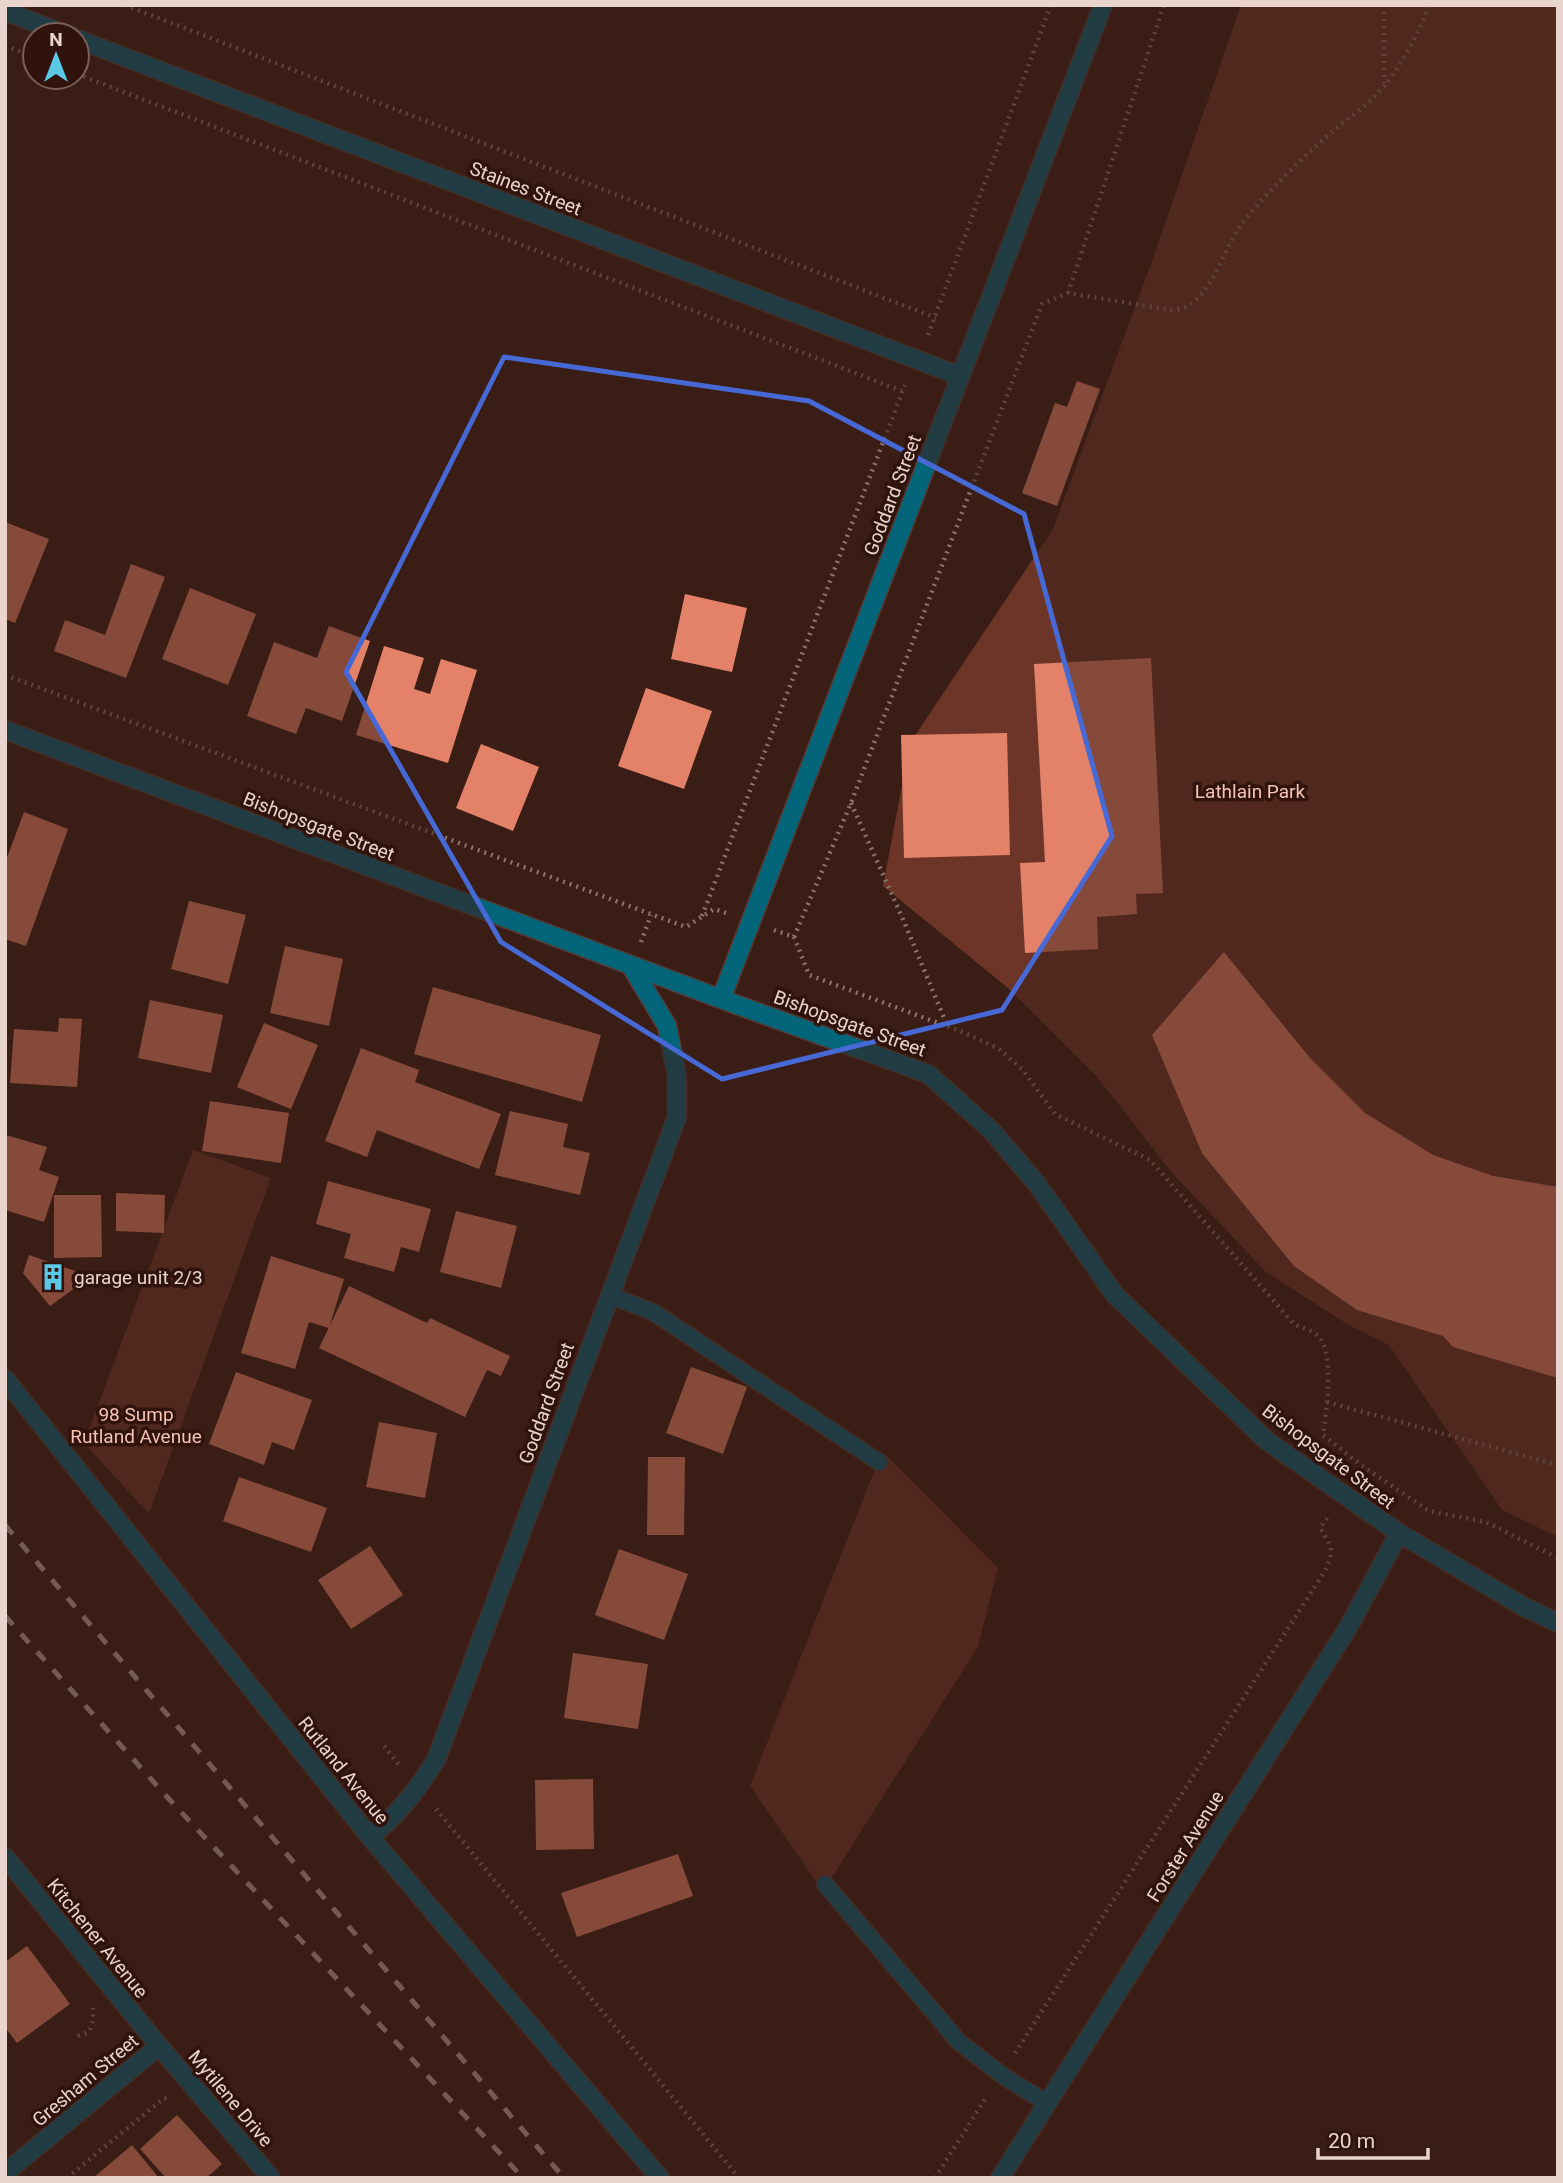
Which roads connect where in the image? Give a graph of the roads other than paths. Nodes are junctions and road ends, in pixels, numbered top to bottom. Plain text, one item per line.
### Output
1 (1103, 5) edge
2 (5, 11) edge
3 (31, 21) edge
4 (91, 44) edge
5 (960, 376) junction
6 (5, 730) edge
7 (631, 966) junction
8 (721, 999) junction
9 (609, 1295) junction
10 (5, 1379) edge
11 (879, 1462) dead end
12 (1399, 1533) junction
13 (1558, 1623) edge
14 (370, 1837) junction
15 (5, 1857) edge
16 (825, 1884) dead end
17 (159, 2046) junction
18 (1047, 2104) junction
19 (5, 2173) edge
20 (270, 2177) edge
21 (660, 2178) edge
22 (1000, 2178) edge

1 - 5 street, Goddard Street
2 - 3 street
4 - 5 street, Staines Street
5 - 8 street, Goddard Street
6 - 7 street, Bishopsgate Street
7 - 8 street, Bishopsgate Street
7 - 9 street, Goddard Street
8 - 12 street, Bishopsgate Street
9 - 11 lane
9 - 14 street, Goddard Street
10 - 14 street, Rutland Avenue
12 - 13 street, Bishopsgate Street
12 - 18 street, Forster Avenue
14 - 21 street, Rutland Avenue
15 - 17 street, Kitchener Avenue
16 - 18 lane
17 - 19 street, Gresham Street
17 - 20 street, Mytilene Drive
18 - 22 street, Forster Avenue

